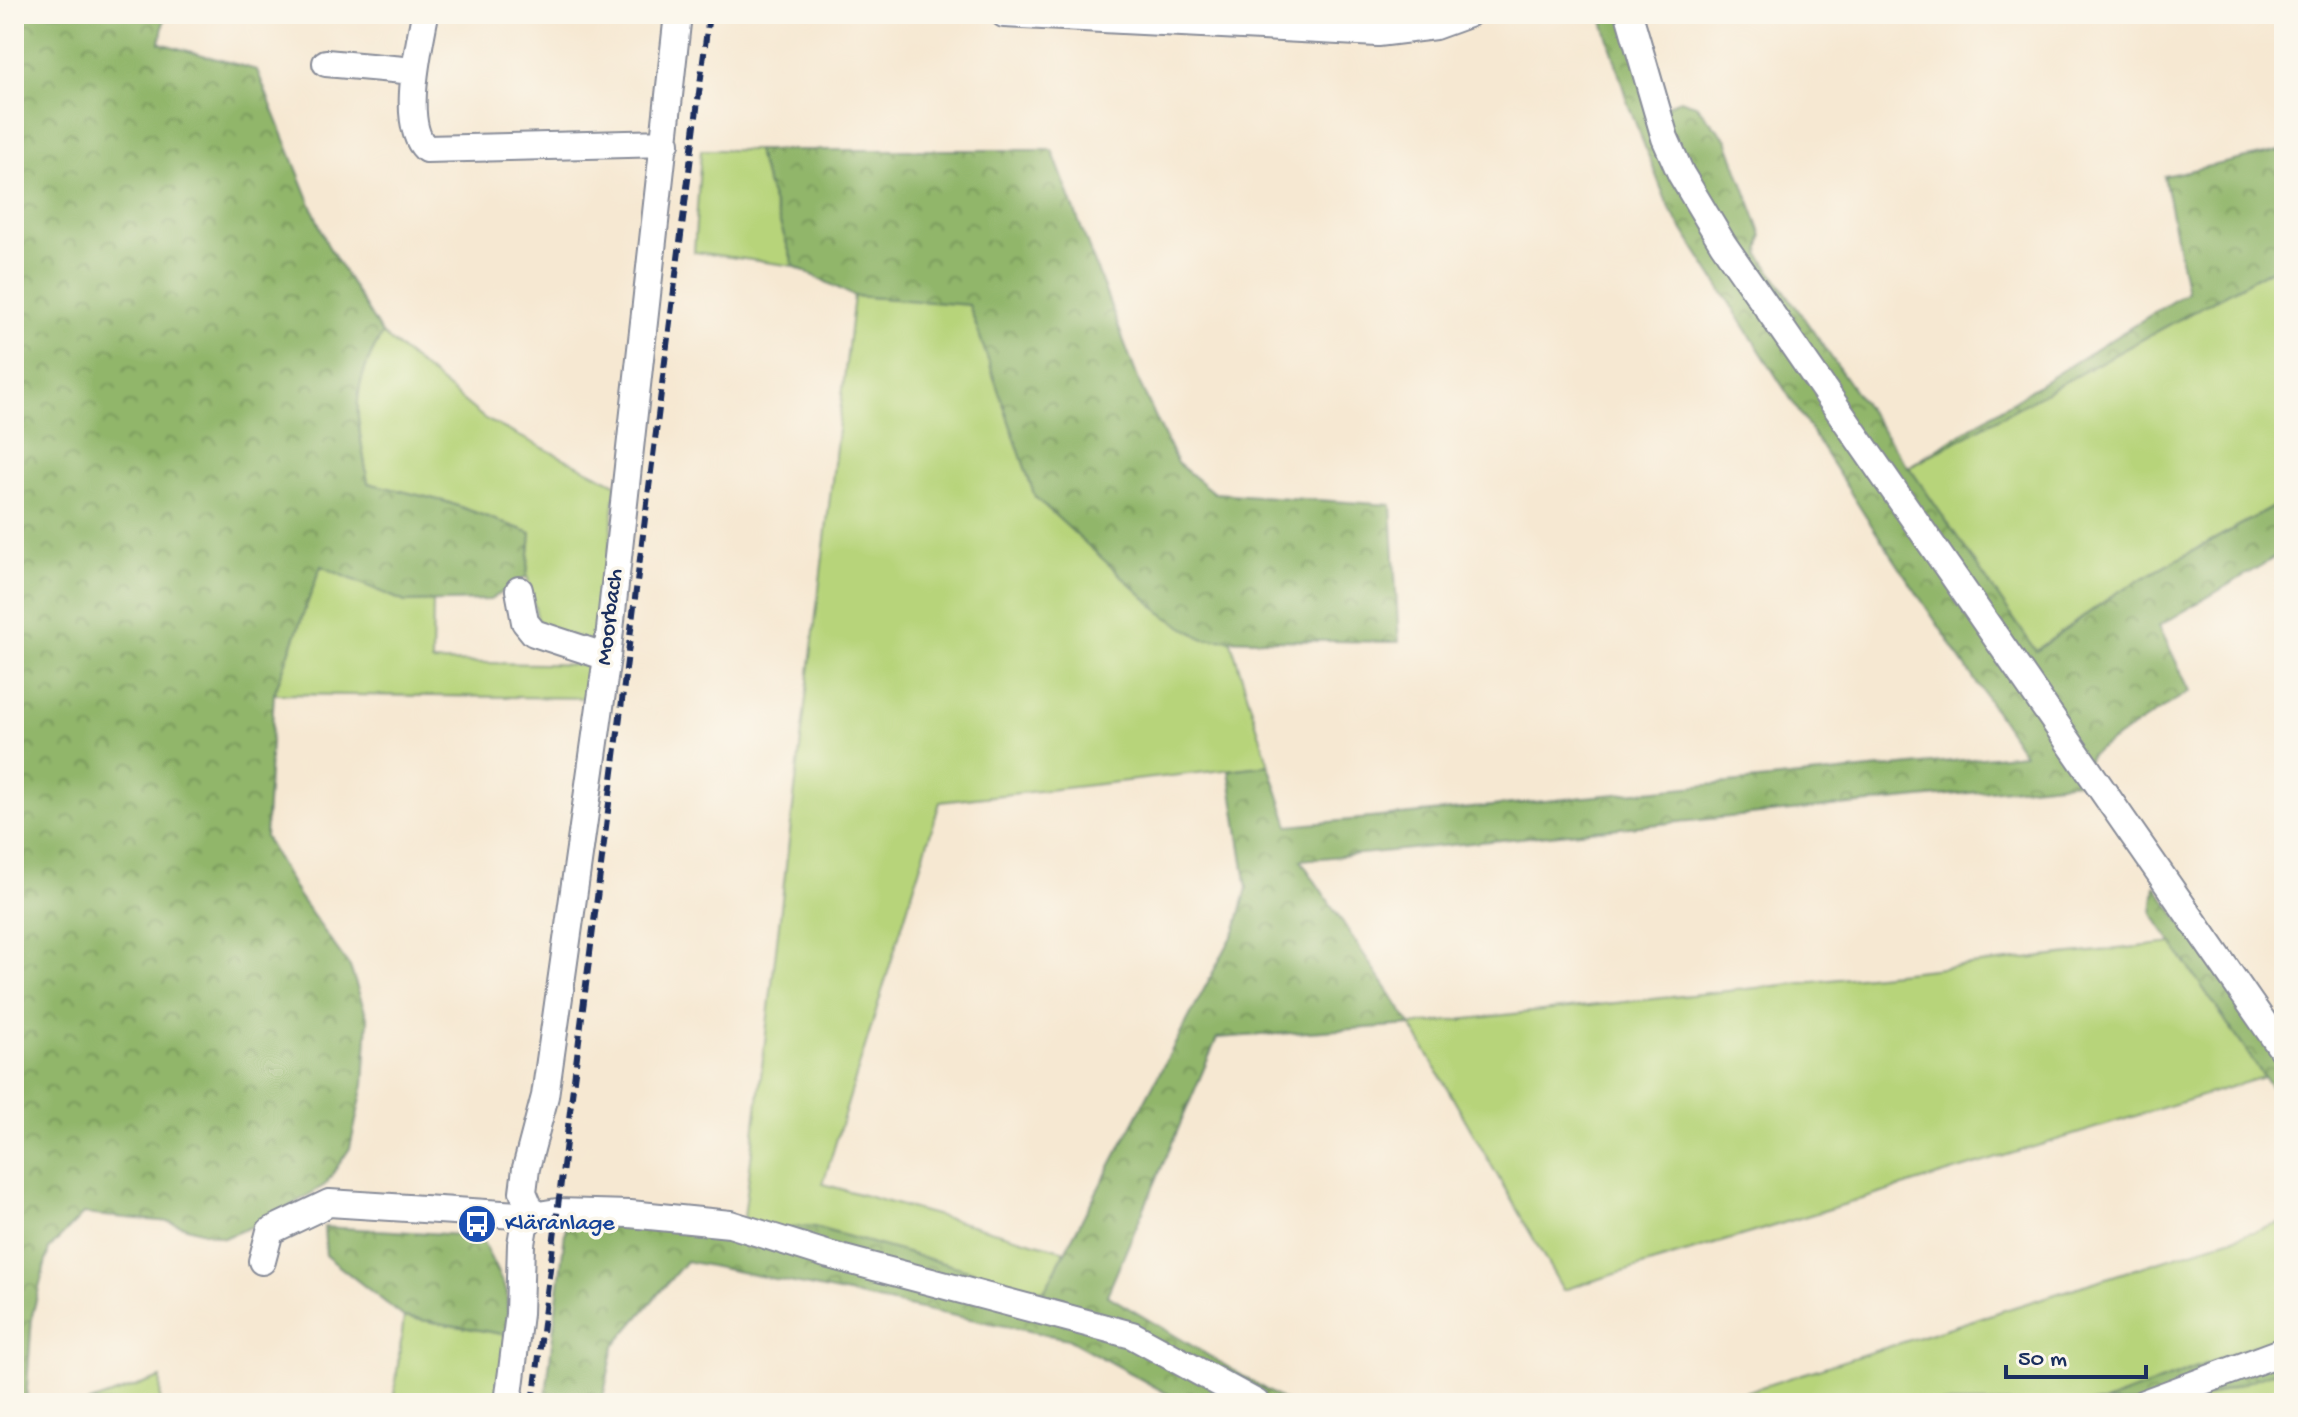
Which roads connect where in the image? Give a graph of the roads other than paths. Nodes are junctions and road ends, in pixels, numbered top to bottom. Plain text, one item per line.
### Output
1 (425, 14) edge
2 (678, 14) edge
3 (1004, 14) edge
4 (1468, 14) edge
5 (1629, 14) edge
6 (326, 63) dead end
7 (415, 71) junction
8 (666, 143) junction
9 (519, 590) dead end
10 (607, 657) junction
11 (2284, 1052) edge
12 (533, 1216) junction
13 (262, 1261) dead end
14 (2284, 1351) edge
15 (508, 1403) edge
16 (1256, 1403) edge
17 (2144, 1403) edge

1 - 7 street
2 - 8 street, Moorbach
3 - 4 street
5 - 11 street
6 - 7 street
7 - 8 street
8 - 10 street, Moorbach
9 - 10 street
10 - 12 street, Moorbach
12 - 13 street
12 - 15 street
12 - 16 street
14 - 17 street

